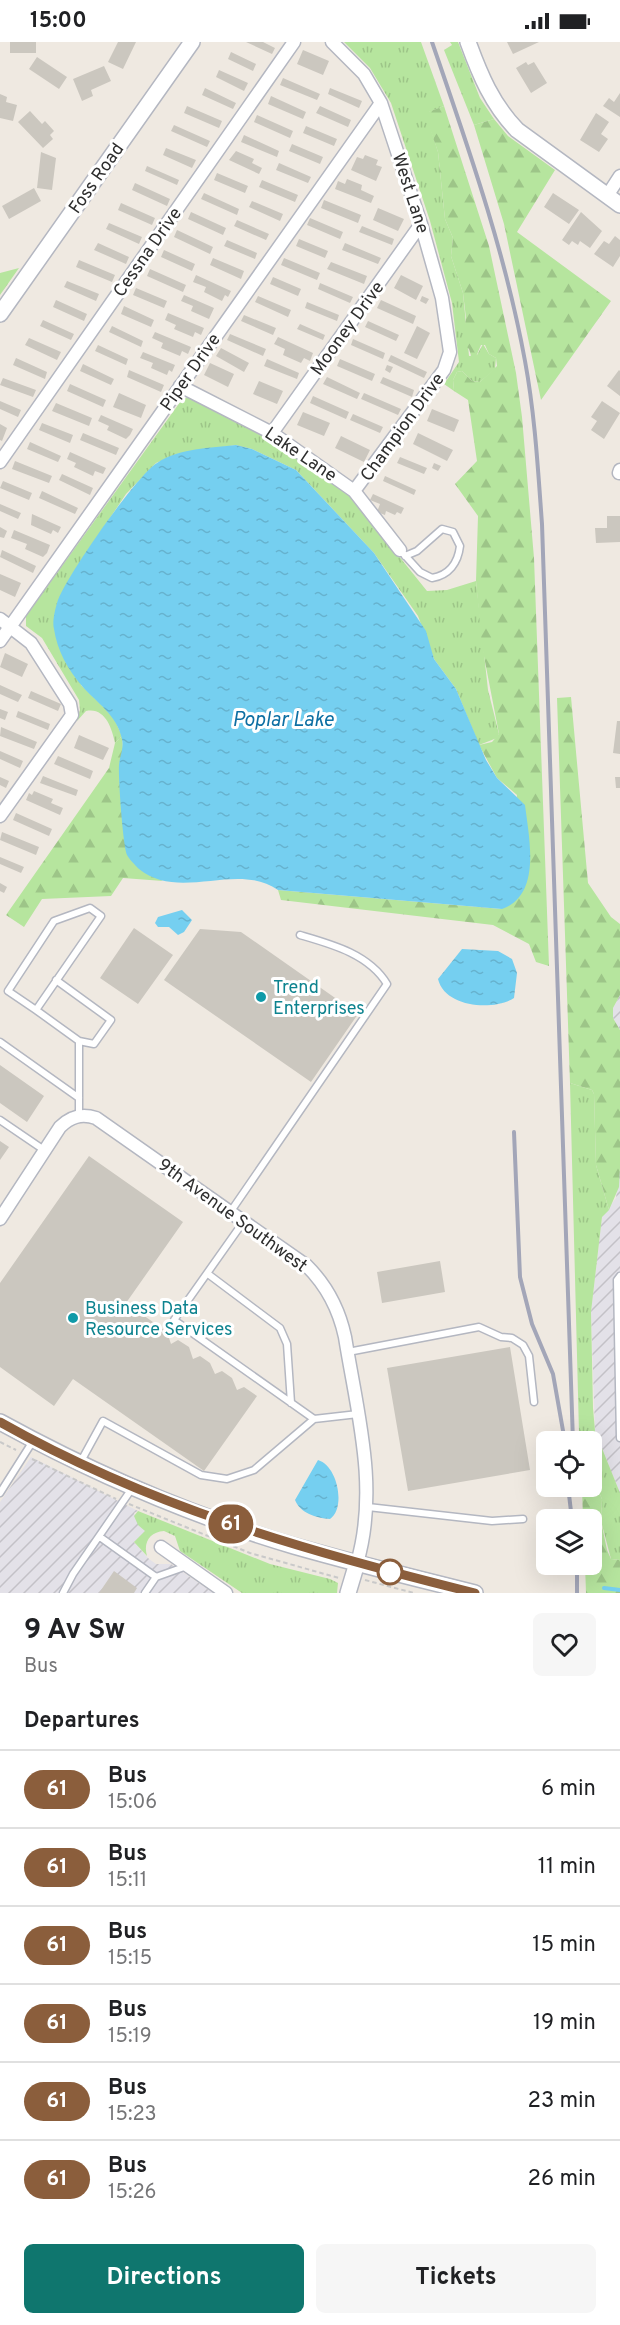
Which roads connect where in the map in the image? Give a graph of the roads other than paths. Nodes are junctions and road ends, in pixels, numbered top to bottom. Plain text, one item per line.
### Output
1 (192, 42) edge
2 (294, 42) edge
3 (332, 42) edge
4 (468, 42) edge
5 (381, 103) junction
6 (620, 177) edge
7 (607, 196) junction
8 (620, 205) edge
9 (421, 224) junction
10 (0, 314) edge
11 (449, 362) joint
12 (180, 386) junction
13 (272, 433) junction
14 (0, 462) edge
15 (354, 491) junction
16 (402, 553) junction
17 (5, 622) edge
18 (0, 641) edge
19 (0, 816) edge
20 (300, 935) dead end
21 (56, 980) junction
22 (36, 1010) junction
23 (79, 1041) junction
24 (0, 1042) edge
25 (79, 1098) junction
26 (79, 1117) junction
27 (0, 1120) edge
28 (44, 1150) junction
29 (2, 1211) edge
30 (231, 1211) junction
31 (244, 1221) junction
32 (208, 1274) junction
33 (620, 1276) edge
34 (347, 1352) junction
35 (534, 1402) dead end
36 (291, 1403) junction
37 (358, 1414) junction
38 (314, 1419) junction
39 (0, 1422) edge
40 (620, 1438) edge
41 (34, 1440) junction
42 (80, 1463) junction
43 (133, 1487) junction
44 (1, 1489) edge
45 (368, 1507) junction
46 (523, 1519) dead end
47 (100, 1537) junction
48 (161, 1547) dead end
49 (357, 1563) junction
50 (187, 1566) junction
51 (156, 1577) junction
52 (63, 1593) edge
53 (145, 1593) edge
54 (226, 1593) edge
55 (348, 1593) edge
56 (475, 1593) edge

1 - 10 street, Foss Road
2 - 14 street, Cessna Drive
3 - 5 street, West Lane
4 - 7 street
5 - 9 street, West Lane
5 - 12 street, Piper Drive
6 - 7 street
7 - 8 street
9 - 11 street, West Lane
9 - 13 street, Mooney Drive
11 - 15 street, Champion Drive
12 - 13 street, Lake Lane
12 - 17 street, Piper Drive
13 - 15 street, Lake Lane
15 - 16 street, Lake Lane
16 - 16 lane
17 - 18 street, Piper Drive
17 - 19 street
20 - 30 lane
21 - 22 lane
21 - 22 lane
21 - 23 lane
22 - 23 lane
23 - 25 lane
24 - 25 lane
25 - 26 lane
26 - 28 street
26 - 30 street, 9th Avenue Southwest
27 - 28 lane
28 - 29 street
30 - 31 street, 9th Avenue Southwest
31 - 32 lane
31 - 34 street, 9th Avenue Southwest
32 - 36 lane
32 - 36 lane
33 - 40 lane
34 - 35 lane
34 - 37 street, 9th Avenue Southwest
36 - 38 lane
37 - 38 lane
37 - 45 street, 9th Avenue Southwest
38 - 42 lane
39 - 41 street
41 - 42 street
41 - 44 lane
42 - 43 street
43 - 47 lane
43 - 49 street
45 - 46 lane
45 - 49 street, 9th Avenue Southwest
47 - 51 lane
47 - 52 lane
48 - 50 street
49 - 55 street
49 - 56 street
50 - 51 lane
50 - 54 street
51 - 53 lane

